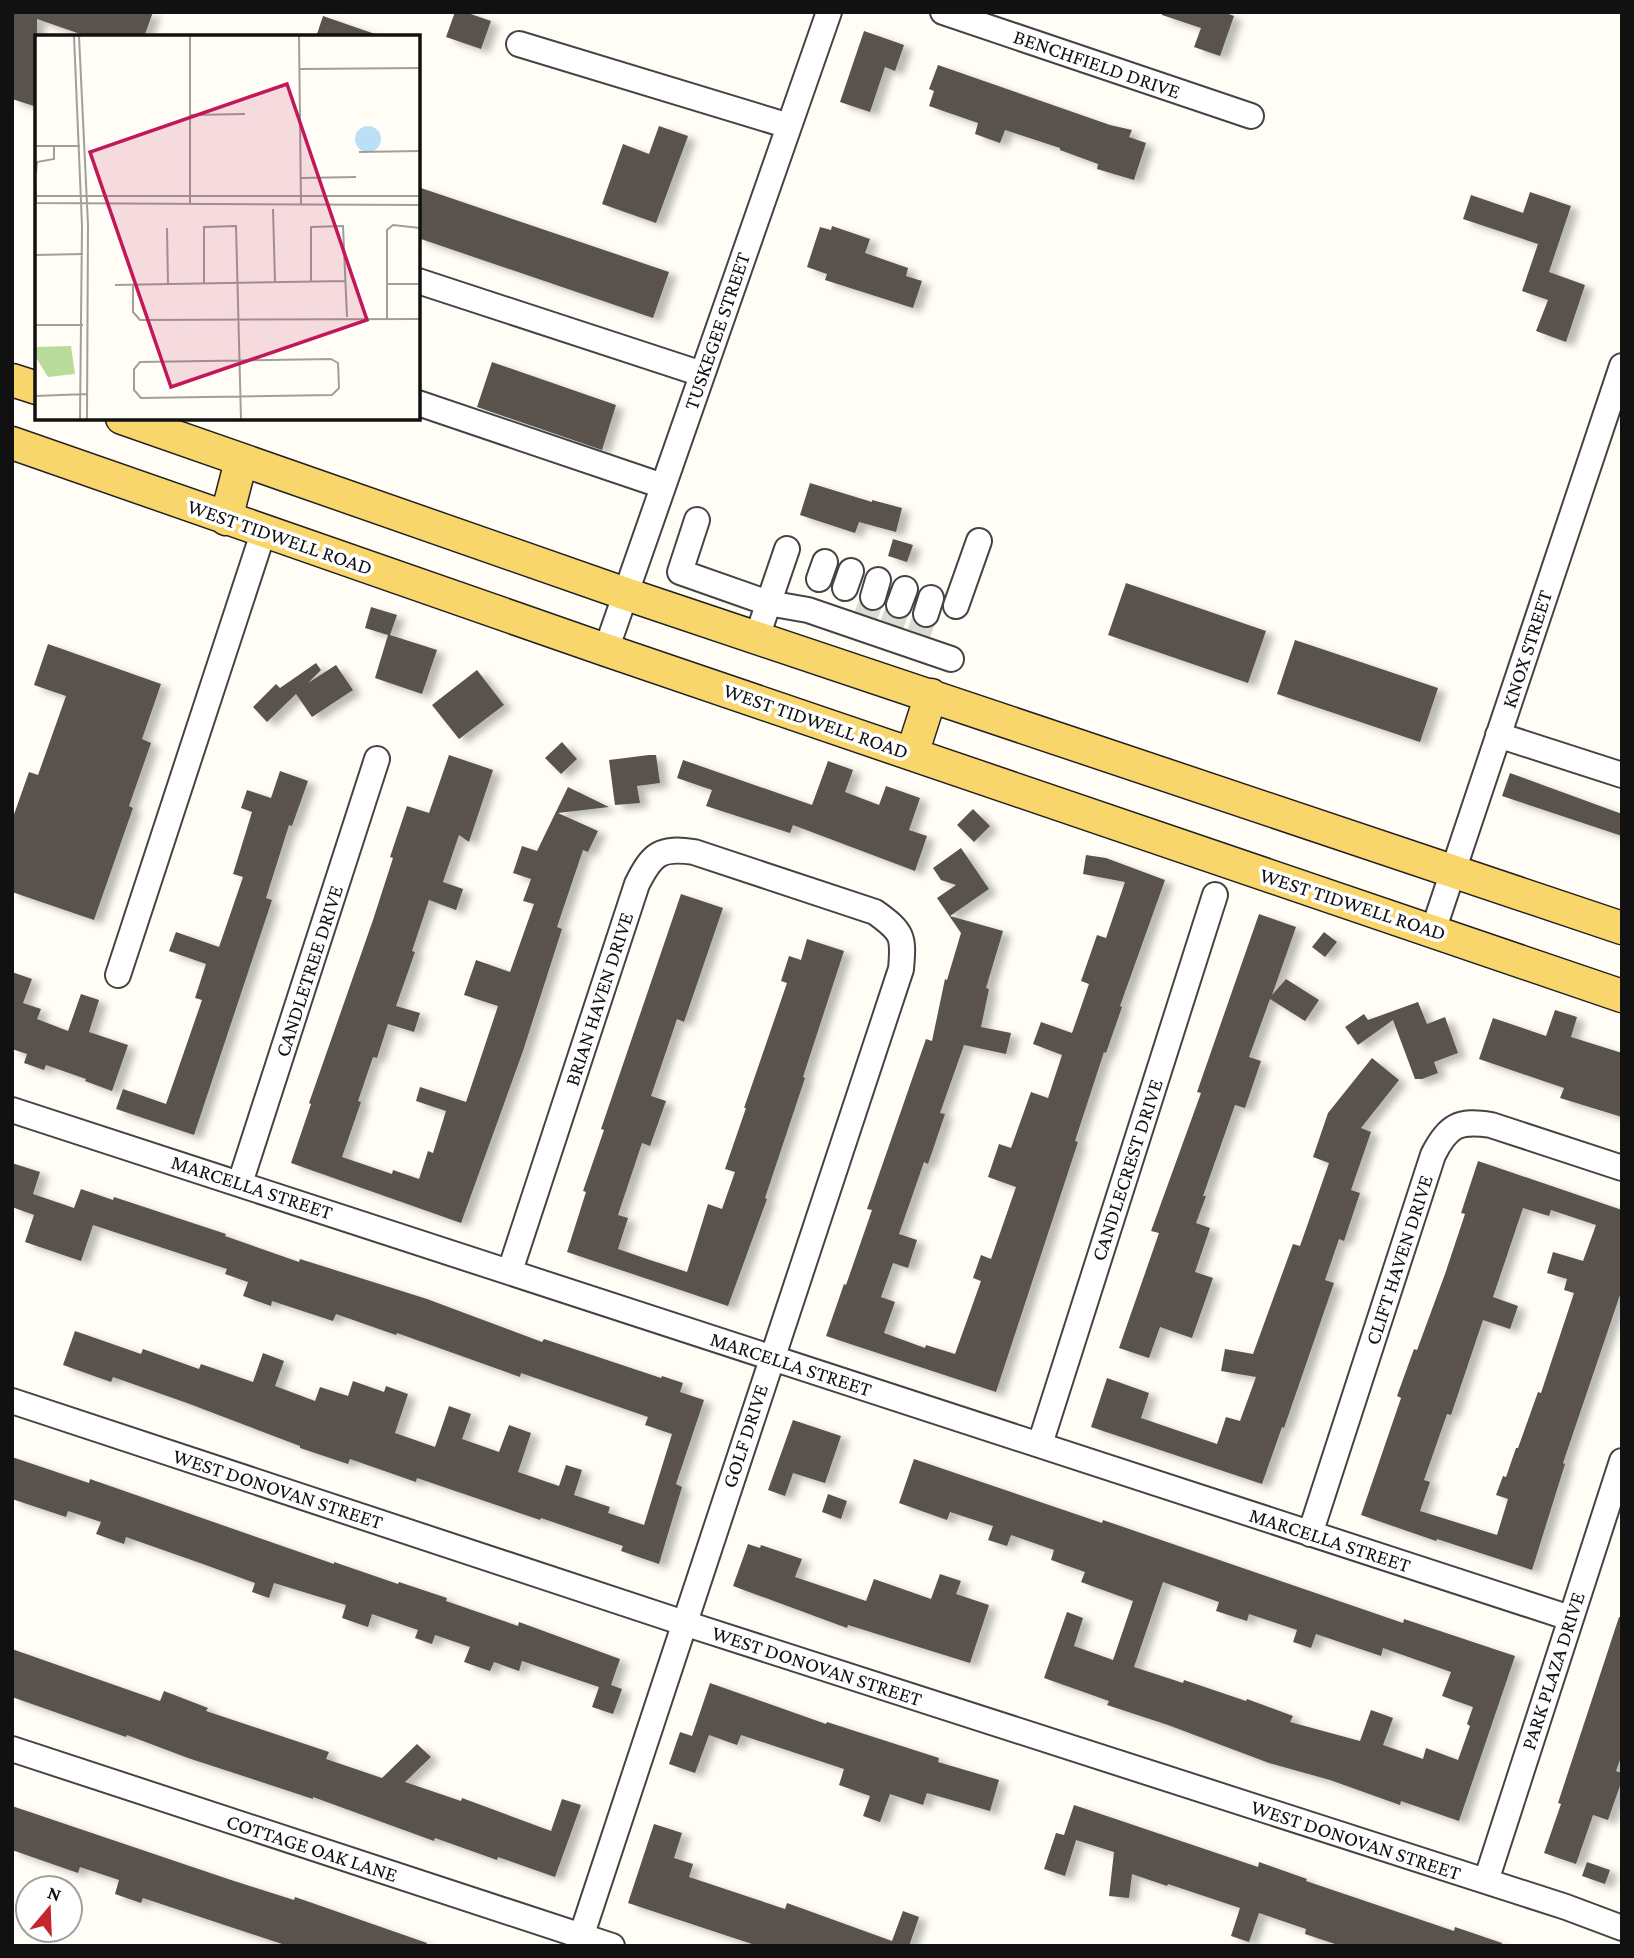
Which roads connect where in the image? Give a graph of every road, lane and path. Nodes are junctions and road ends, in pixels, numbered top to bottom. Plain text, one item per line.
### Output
1 (829, 12) edge
2 (943, 12) edge
3 (519, 44) dead end
4 (1251, 116) dead end
5 (789, 127) junction
6 (420, 282) edge
7 (1622, 366) edge
8 (702, 374) junction
9 (12, 380) edge
10 (35, 387) edge
11 (420, 404) edge
12 (128, 420) edge
13 (12, 443) edge
14 (241, 461) junction
15 (663, 486) junction
16 (226, 519) junction
17 (697, 520) dead end
18 (264, 530) junction
19 (979, 541) dead end
20 (787, 550) dead end
21 (626, 594) junction
22 (768, 603) junction
23 (956, 606) dead end
24 (757, 637) junction
25 (606, 650) junction
26 (951, 659) dead end
27 (931, 695) junction
28 (1498, 735) junction
29 (912, 754) junction
30 (377, 759) dead end
31 (1622, 775) edge
32 (1452, 871) junction
33 (779, 880) joint
34 (1215, 895) dead end
35 (1622, 928) edge
36 (1433, 931) junction
37 (118, 975) dead end
38 (1622, 996) edge
39 (12, 1110) edge
40 (1622, 1168) edge
41 (240, 1183) junction
42 (510, 1271) junction
43 (771, 1357) junction
44 (12, 1401) edge
45 (1040, 1444) junction
46 (1622, 1461) edge
47 (1310, 1534) junction
48 (1570, 1618) junction
49 (684, 1623) junction
50 (12, 1749) edge
51 (1486, 1881) junction
52 (1622, 1928) edge
53 (579, 1941) edge
54 (612, 1946) edge

1 - 5 street, TUSKEGEE STREET
2 - 4 street, BENCHFIELD DRIVE
3 - 5 street
5 - 8 street, TUSKEGEE STREET
6 - 8 street
7 - 28 street, KNOX STREET
8 - 15 street, TUSKEGEE STREET
9 - 10 main road
11 - 15 street
12 - 14 main road
13 - 16 main road, WEST TIDWELL ROAD
14 - 16 main road
14 - 21 main road
15 - 21 street, TUSKEGEE STREET
16 - 18 main road, WEST TIDWELL ROAD
17 - 22 street
18 - 25 main road, WEST TIDWELL ROAD
18 - 37 street
19 - 23 street
20 - 22 street
21 - 24 main road
21 - 25 street, TUSKEGEE STREET
22 - 24 street
22 - 26 street
24 - 27 main road
25 - 29 main road, WEST TIDWELL ROAD
27 - 29 main road
27 - 32 main road
28 - 31 street
28 - 32 street, KNOX STREET
29 - 36 main road, WEST TIDWELL ROAD
30 - 41 street, CANDLETREE DRIVE
32 - 35 main road
32 - 36 street, KNOX STREET
33 - 42 street, BRIAN HAVEN DRIVE
33 - 43 street, GOLF DRIVE
34 - 45 street, CANDLECREST DRIVE
36 - 38 main road, WEST TIDWELL ROAD
39 - 41 street, MARCELLA STREET
40 - 47 street, CLIFT HAVEN DRIVE
41 - 42 street, MARCELLA STREET
42 - 43 street, MARCELLA STREET
43 - 45 street, MARCELLA STREET
43 - 49 street, GOLF DRIVE
44 - 49 street, WEST DONOVAN STREET
45 - 47 street, MARCELLA STREET
46 - 48 street, PARK PLAZA DRIVE
47 - 48 street, MARCELLA STREET
48 - 51 street, PARK PLAZA DRIVE
49 - 51 street, WEST DONOVAN STREET
49 - 53 street, GOLF DRIVE
50 - 53 street, COTTAGE OAK LANE
51 - 52 street, WEST DONOVAN STREET
53 - 54 street, COTTAGE OAK LANE

